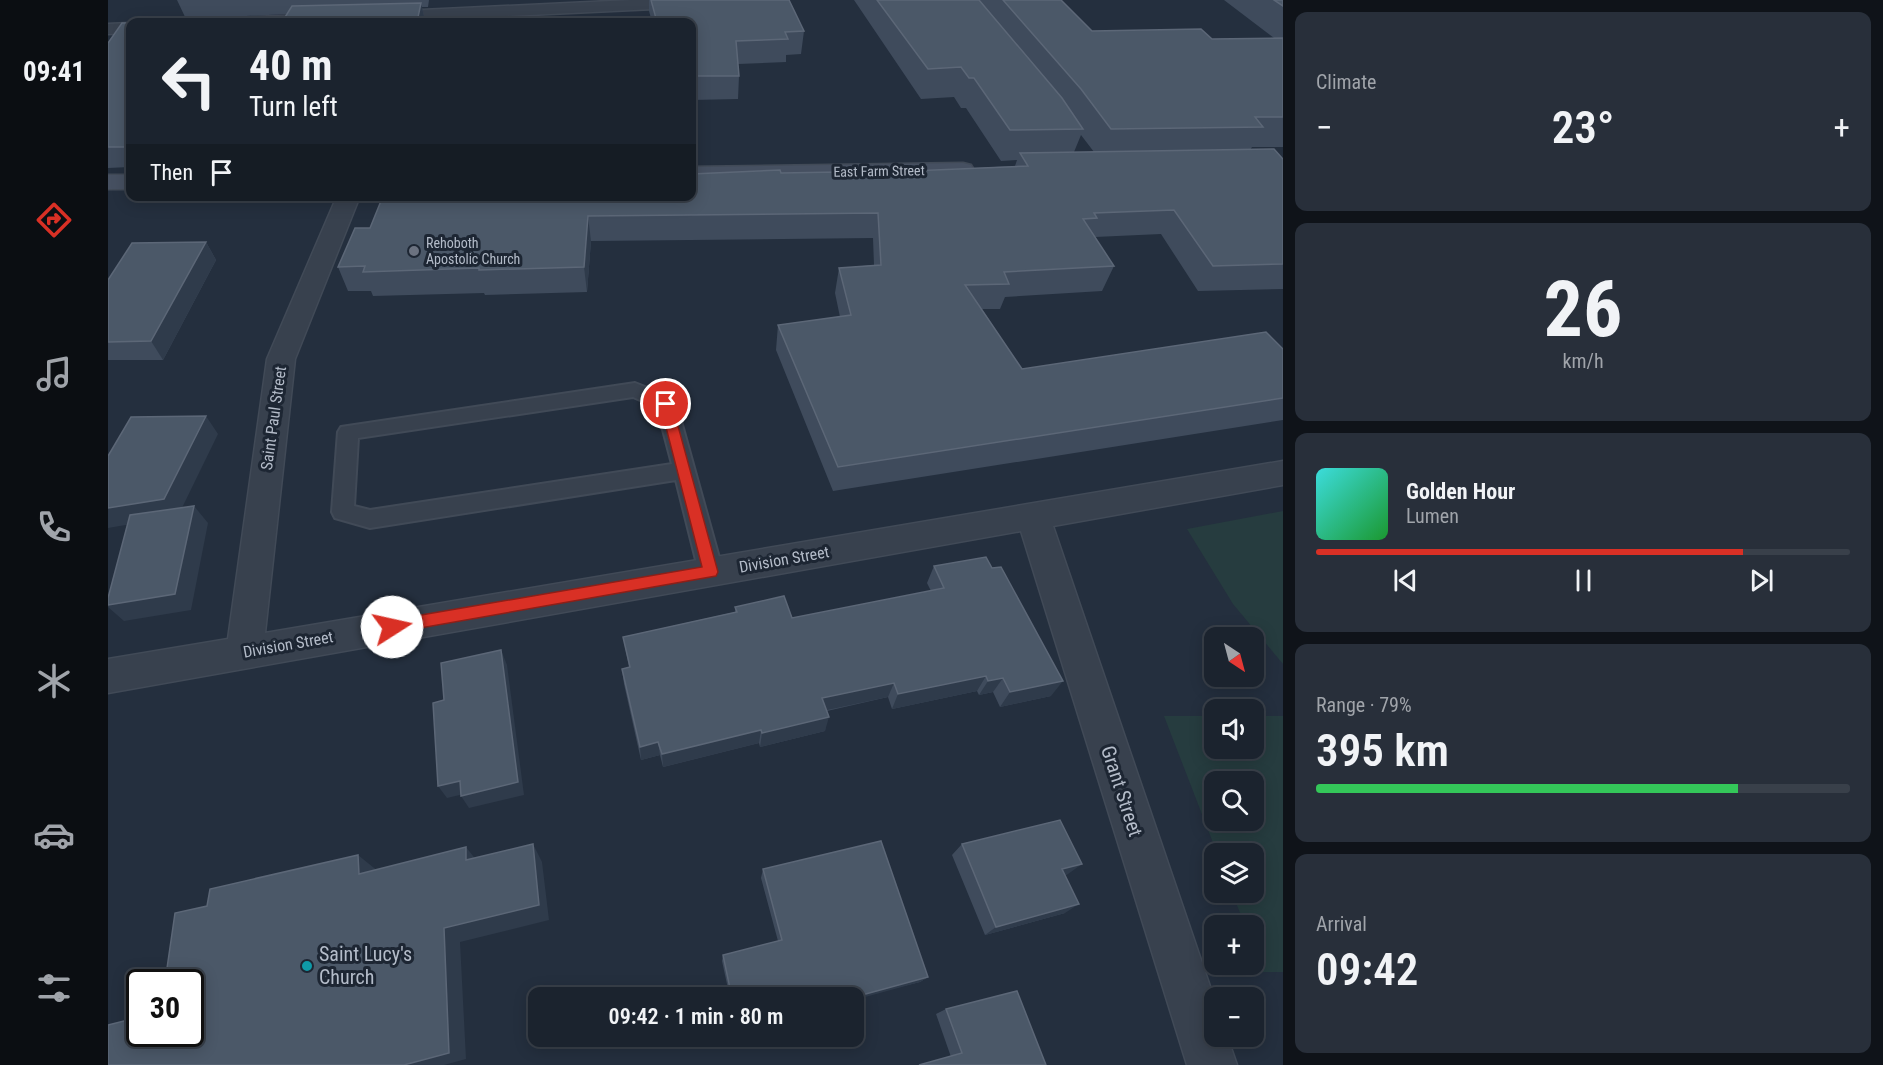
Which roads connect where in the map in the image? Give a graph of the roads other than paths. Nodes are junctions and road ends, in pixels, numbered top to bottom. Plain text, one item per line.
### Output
1 (738, 0) edge
2 (353, 18) edge
3 (126, 28) edge
4 (108, 29) edge
5 (987, 170) edge
6 (696, 174) edge
7 (108, 182) edge
8 (126, 182) edge
9 (347, 201) edge
10 (686, 470) junction
11 (1283, 473) edge
12 (1033, 516) junction
13 (711, 572) junction
14 (245, 652) junction
15 (108, 676) edge
16 (1212, 1065) edge

1 - 2 street
3 - 4 street
5 - 6 main road, East Farm Street
7 - 8 main road
9 - 14 street, Saint Paul Street
10 - 10 lane
10 - 13 lane
11 - 12 street, Division Street
12 - 13 street, Division Street
12 - 16 street, Grant Street
13 - 14 street, Division Street
14 - 15 street, Division Street

